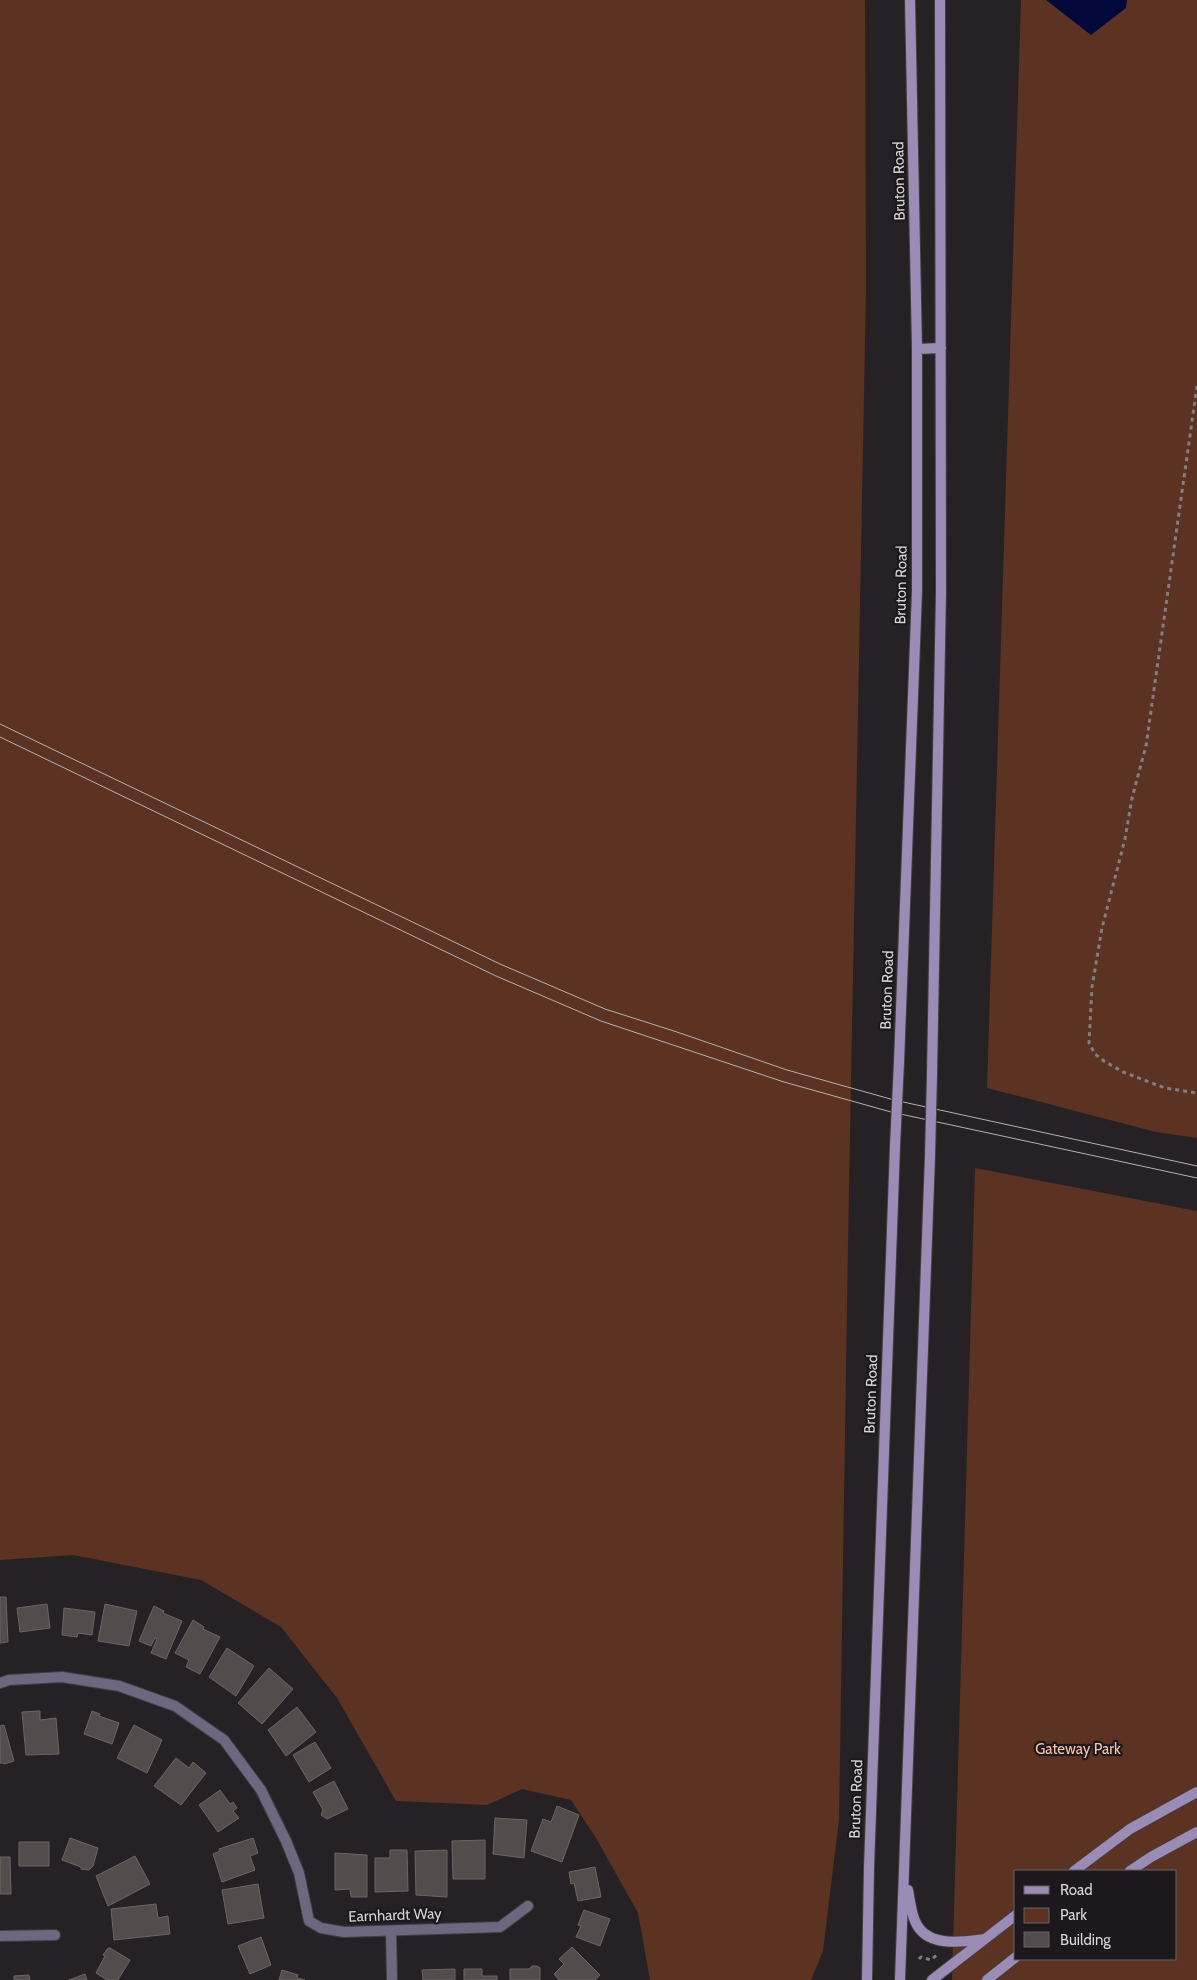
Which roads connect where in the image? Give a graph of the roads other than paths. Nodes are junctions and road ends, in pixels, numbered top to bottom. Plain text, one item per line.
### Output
1 (910, 0) edge
2 (940, 0) edge
3 (940, 348) junction
4 (917, 349) junction
5 (0, 1683) edge
6 (1197, 1792) edge
7 (1197, 1832) edge
8 (1075, 1870) edge
9 (1132, 1870) edge
10 (905, 1876) junction
11 (528, 1906) dead end
12 (1014, 1917) edge
13 (391, 1931) junction
14 (55, 1935) dead end
15 (0, 1936) edge
16 (984, 1939) junction
17 (1014, 1959) edge
18 (392, 1980) edge
19 (867, 1980) edge
20 (900, 1980) edge
21 (932, 1980) edge
22 (987, 1980) edge

1 - 4 main road, Bruton Road
2 - 3 main road
3 - 4 main road
3 - 10 main road, bridge
4 - 19 main road, Bruton Road, bridge
5 - 13 street, Earnhardt Way
6 - 8 main road
7 - 9 main road
10 - 16 main road
10 - 20 main road
11 - 13 street, Earnhardt Way
12 - 16 main road
13 - 18 street
14 - 15 street
16 - 21 main road
17 - 22 main road

